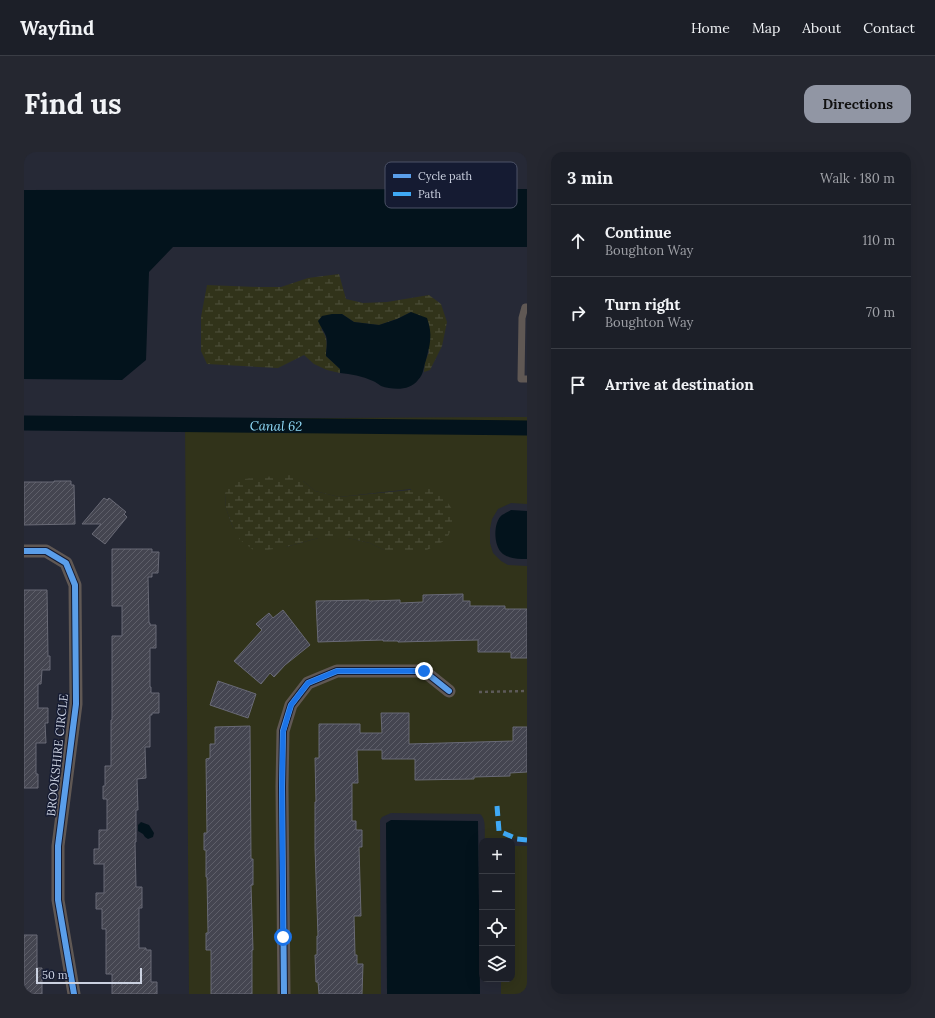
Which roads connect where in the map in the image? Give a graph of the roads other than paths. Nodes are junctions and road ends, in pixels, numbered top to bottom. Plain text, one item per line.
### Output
1 (527, 306) edge
2 (524, 379) edge
3 (24, 551) edge
4 (449, 691) dead end
5 (74, 994) edge
6 (284, 994) edge

1 - 2 lane
3 - 5 street, BROOKSHIRE CIRCLE
4 - 6 street

